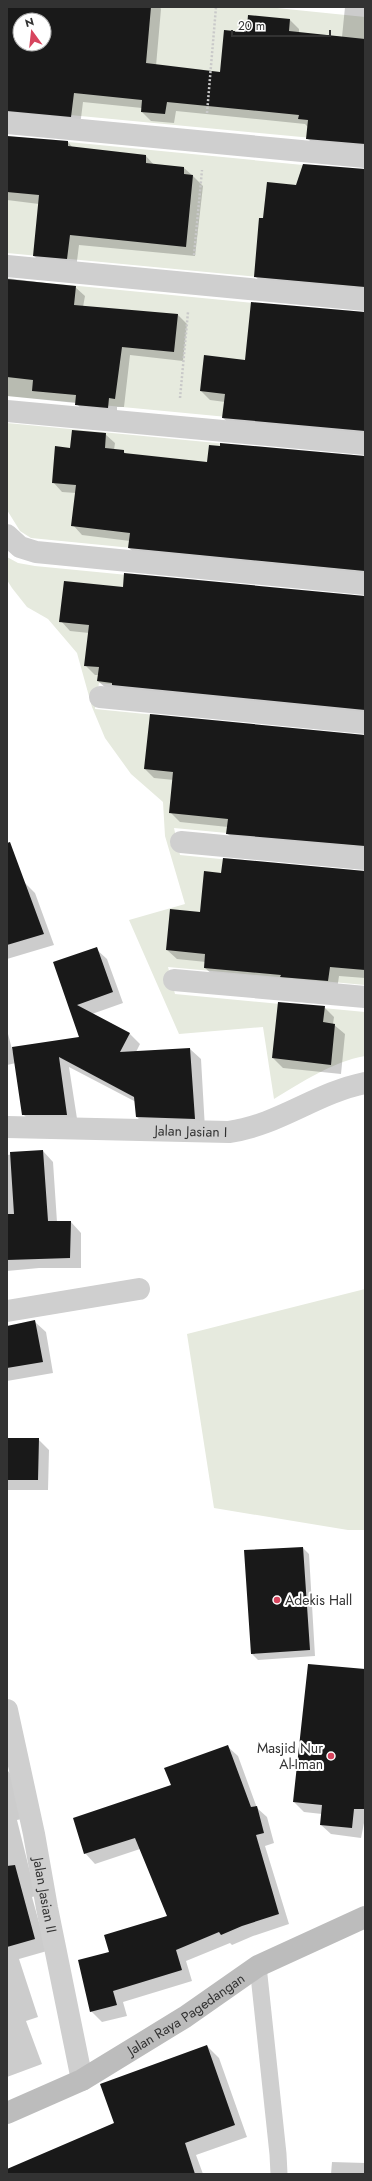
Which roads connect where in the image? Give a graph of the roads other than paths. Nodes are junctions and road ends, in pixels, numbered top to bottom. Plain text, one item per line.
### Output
1 (7, 123) edge
2 (365, 157) edge
3 (7, 266) edge
4 (365, 300) edge
5 (7, 410) edge
6 (365, 444) edge
7 (7, 535) edge
8 (365, 584) edge
9 (100, 697) dead end
10 (365, 723) edge
11 (181, 842) dead end
12 (365, 860) edge
13 (174, 980) dead end
14 (365, 997) edge
15 (365, 1083) edge
16 (7, 1127) edge
17 (139, 1289) dead end
18 (7, 1311) edge
19 (7, 1710) edge
20 (365, 1917) edge
21 (258, 1966) junction
22 (82, 2080) junction
23 (7, 2113) edge
24 (278, 2174) edge

1 - 2 street
3 - 4 street
5 - 6 street
7 - 8 street
9 - 10 street
11 - 12 street
13 - 14 street
15 - 16 street, Jalan Jasian I
17 - 18 street
19 - 22 street, Jalan Jasian II
20 - 21 street, Jalan Raya Pagedangan
21 - 22 street, Jalan Raya Pagedangan
21 - 24 lane
22 - 23 street, Jalan Raya Pagedangan

